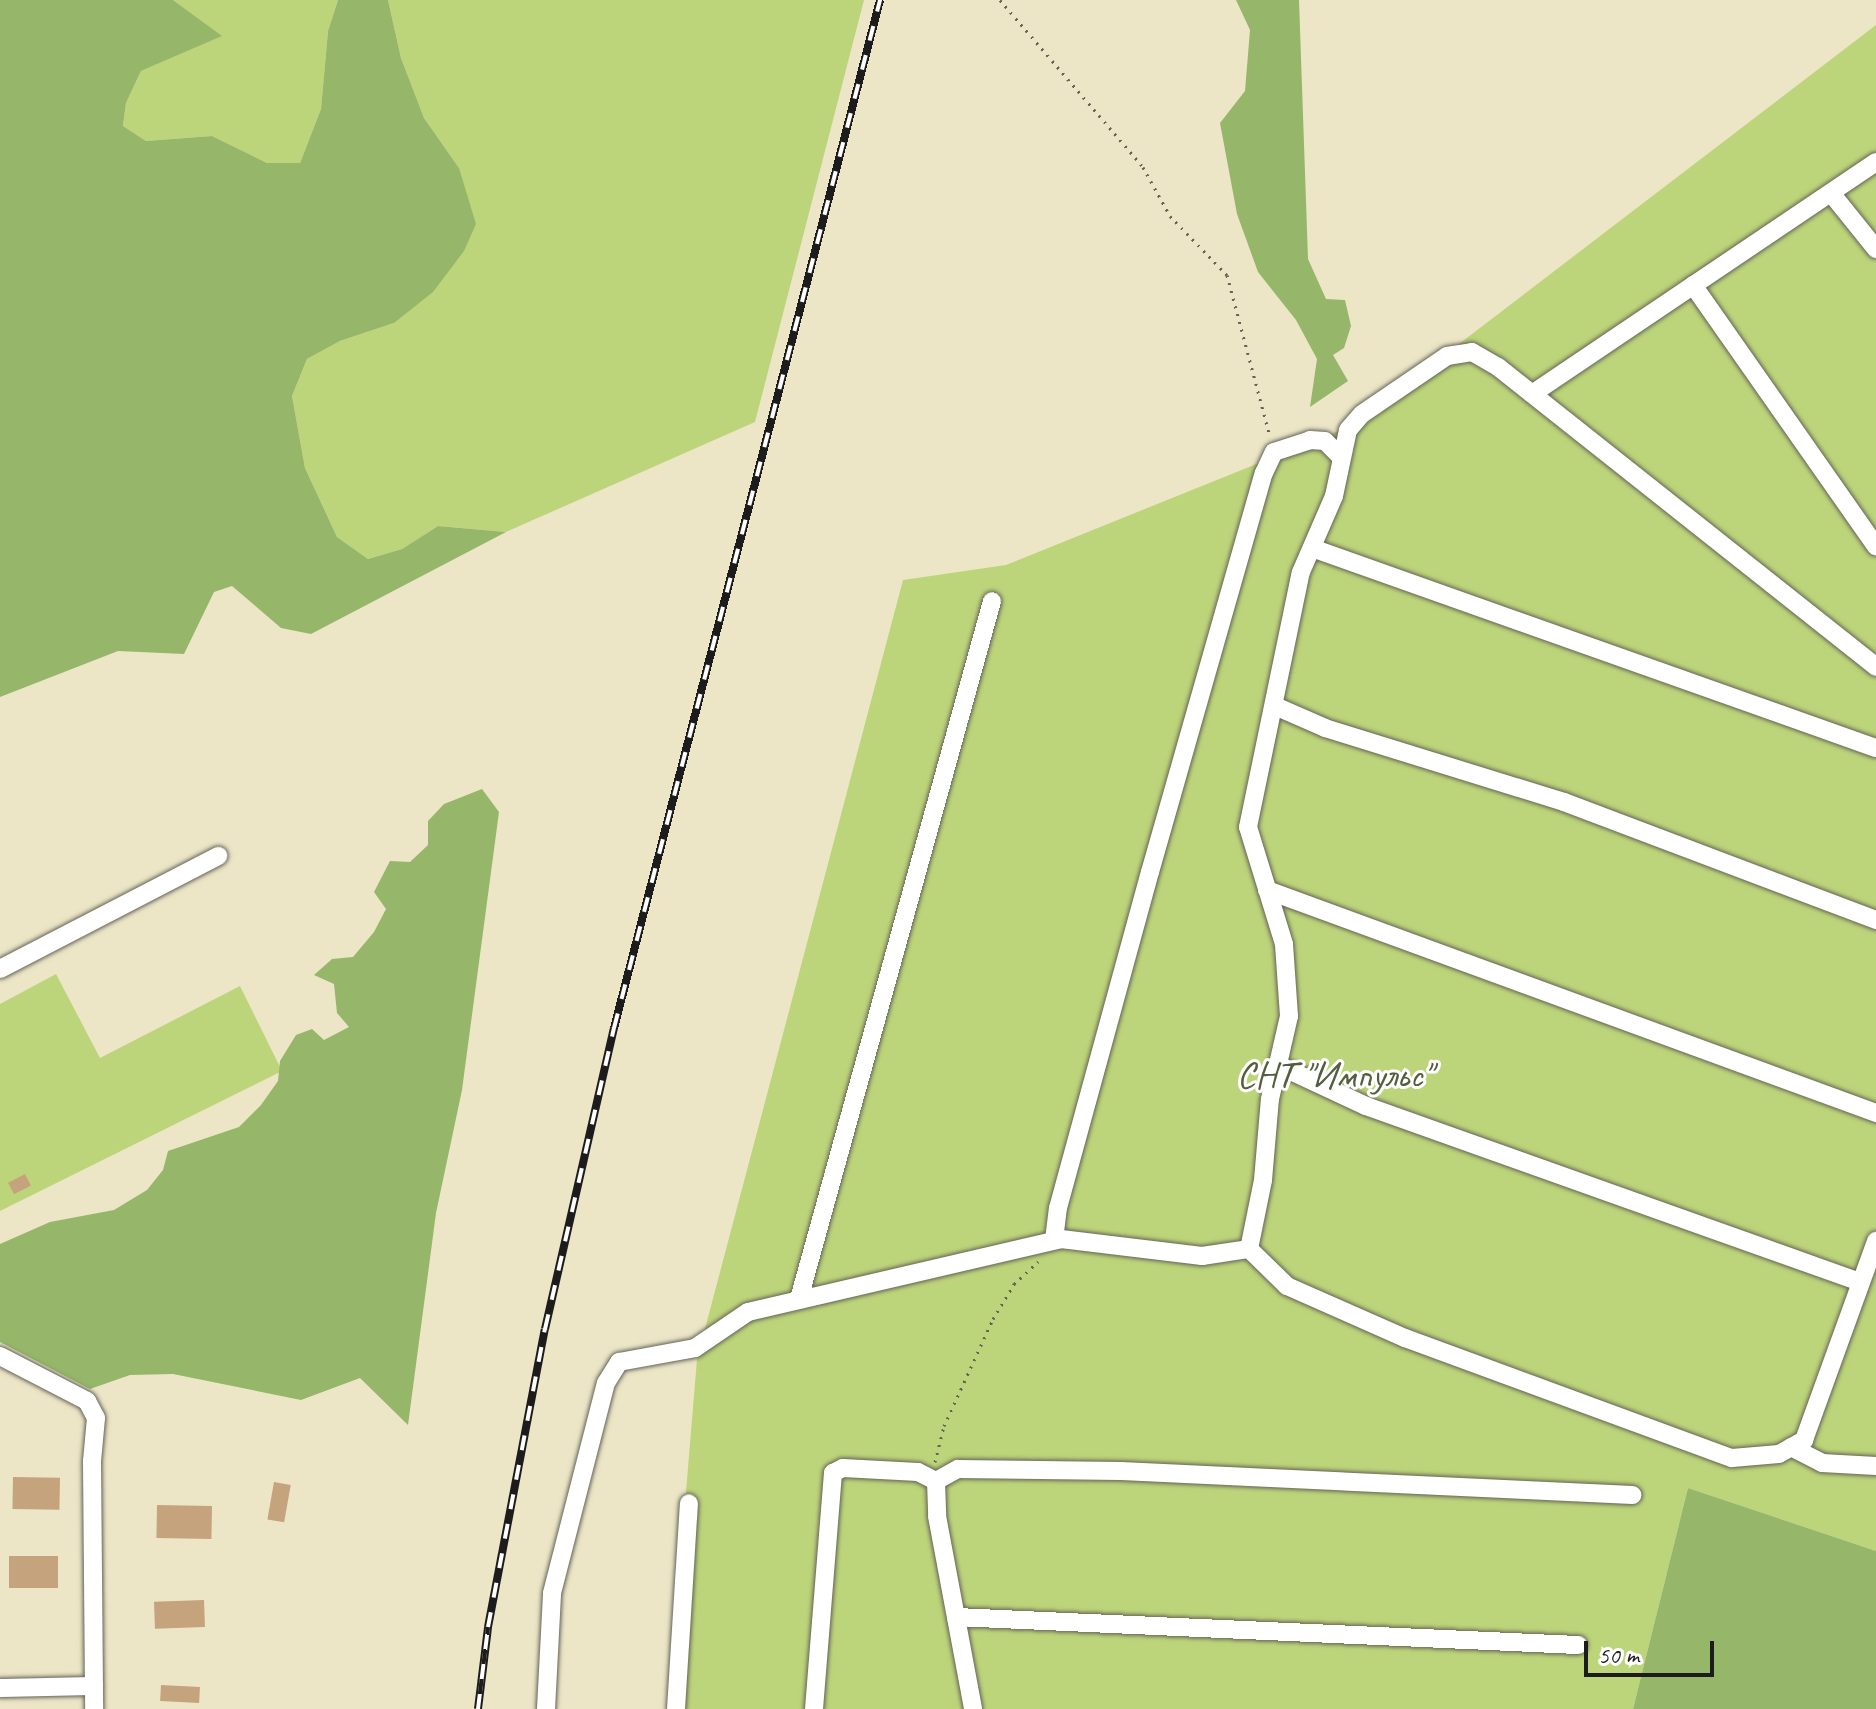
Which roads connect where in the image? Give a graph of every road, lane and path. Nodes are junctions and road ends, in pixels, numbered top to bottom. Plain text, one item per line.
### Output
1 (1000, 0) edge
2 (1876, 162) edge
3 (1831, 193) junction
4 (1876, 249) edge
5 (1693, 285) junction
6 (1532, 394) junction
7 (1274, 452) junction
8 (1341, 457) junction
9 (1876, 546) edge
10 (1312, 548) junction
11 (992, 601) dead end
12 (1876, 667) edge
13 (1275, 706) junction
14 (1876, 748) edge
15 (218, 856) dead end
16 (1267, 890) junction
17 (1876, 920) edge
18 (0, 969) edge
19 (1278, 1065) junction
20 (1876, 1113) edge
21 (1054, 1240) junction
22 (1876, 1241) edge
23 (1249, 1249) junction
24 (1860, 1282) junction
25 (799, 1299) junction
26 (0, 1356) edge
27 (1791, 1447) junction
28 (1876, 1466) edge
29 (936, 1481) junction
30 (1632, 1495) dead end
31 (689, 1503) dead end
32 (956, 1617) junction
33 (1578, 1645) dead end
34 (94, 1686) junction
35 (0, 1688) edge
36 (94, 1709) edge
37 (546, 1709) edge
38 (676, 1709) edge
39 (814, 1709) edge
40 (973, 1709) edge

1 - 7 path
2 - 3 street
3 - 4 street
3 - 5 street
5 - 6 street
5 - 9 street
6 - 8 street
6 - 12 street
7 - 8 street
7 - 21 street
8 - 10 street
10 - 13 street
10 - 14 street
11 - 25 street
13 - 16 street
13 - 17 street
15 - 18 street
16 - 19 street
16 - 20 street
19 - 23 street
19 - 24 street
21 - 23 street
21 - 25 street
21 - 29 path
22 - 24 street
23 - 27 street
24 - 27 street
25 - 37 street
26 - 34 street
27 - 28 street
29 - 30 street
29 - 32 street
29 - 39 street
31 - 38 street
32 - 33 street
32 - 40 street
34 - 35 street
34 - 36 street

